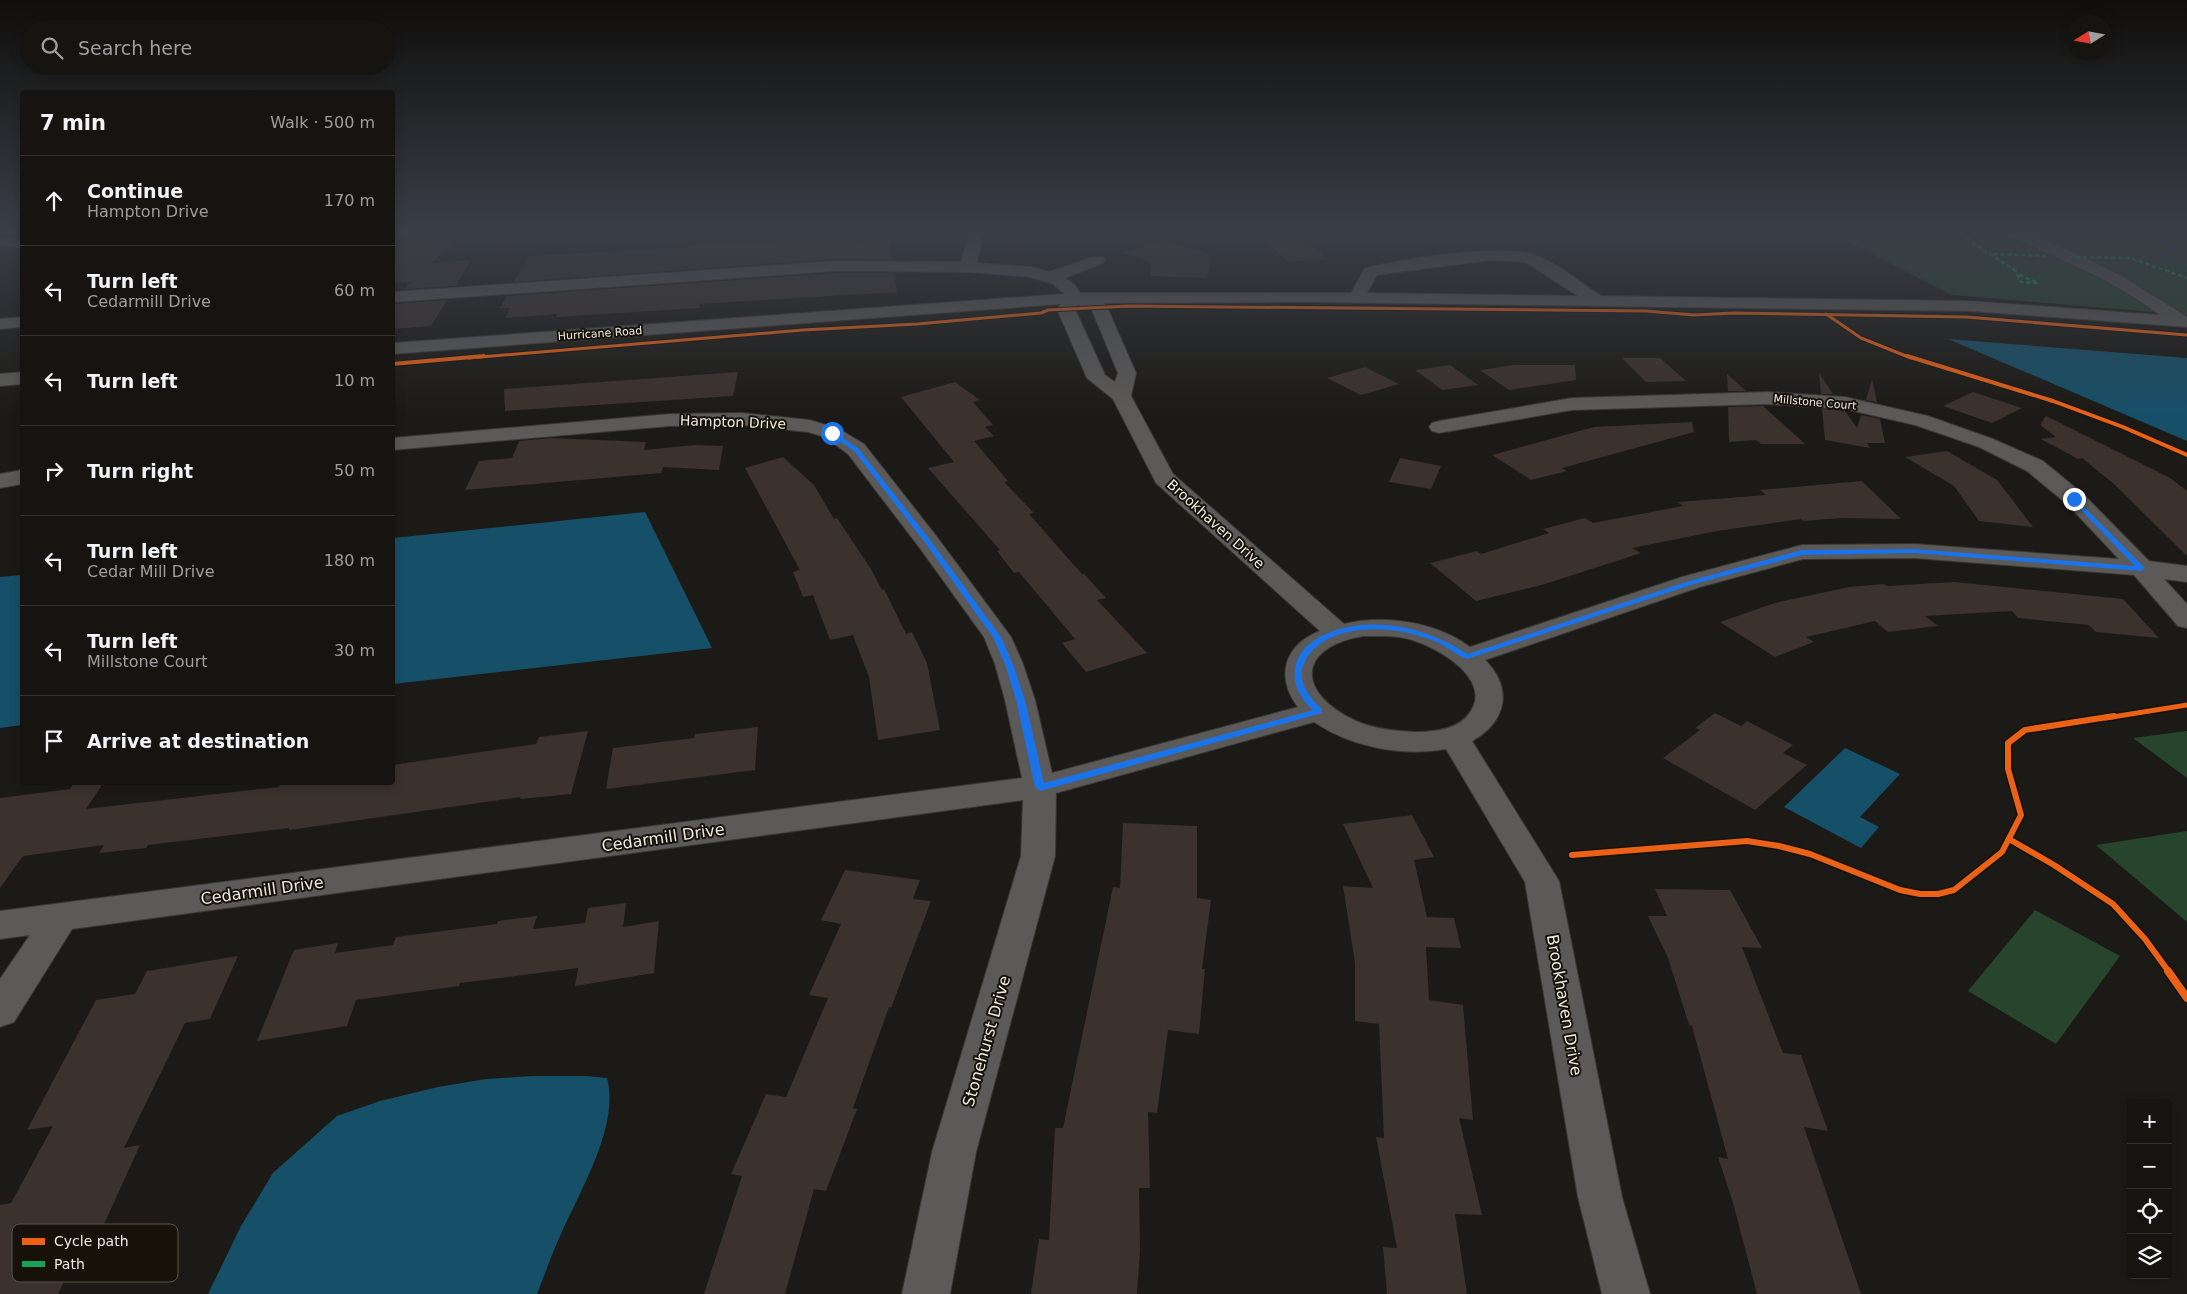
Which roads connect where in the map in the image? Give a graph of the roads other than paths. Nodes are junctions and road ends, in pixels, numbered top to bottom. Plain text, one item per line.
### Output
1 (458, 292) edge
2 (1071, 292) edge
3 (1359, 292) edge
4 (1584, 292) edge
5 (2110, 292) edge
6 (2140, 292) edge
7 (2114, 295) junction
8 (395, 297) edge
9 (1074, 298) junction
10 (1356, 298) junction
11 (2150, 298) junction
12 (1597, 301) junction
13 (2148, 319) junction
14 (20, 322) edge
15 (2183, 322) edge
16 (0, 324) edge
17 (395, 349) edge
18 (20, 378) edge
19 (0, 380) edge
20 (1121, 396) junction
21 (1439, 427) dead end
22 (395, 444) edge
23 (20, 477) edge
24 (0, 481) edge
25 (2141, 568) junction
26 (2187, 574) edge
27 (2187, 620) edge
28 (1337, 632) junction
29 (1467, 657) junction
30 (1319, 711) junction
31 (1454, 736) junction
32 (1040, 787) junction
33 (61, 917) junction
34 (0, 925) edge
35 (0, 1011) edge
36 (926, 1294) edge
37 (1626, 1294) edge

1 - 8 street
2 - 9 street
3 - 10 street
4 - 12 street
5 - 7 street
6 - 11 street
7 - 11 street
7 - 13 street
9 - 10 street, Hurricane Road
9 - 17 street, Hurricane Road
9 - 20 street, Brookhaven Drive
9 - 20 street
10 - 12 street, Hurricane Road
11 - 15 street
12 - 13 street, Hurricane Road
13 - 15 street, Hurricane Road
14 - 16 street
18 - 19 street
20 - 28 street, Brookhaven Drive
21 - 25 street, Millstone Court
22 - 32 street, Hampton Drive
23 - 24 street
25 - 26 street
25 - 27 street, Millstone Court
25 - 29 street
28 - 29 street
28 - 30 street
29 - 31 street
30 - 31 street
30 - 32 street, Cedarmill Drive
31 - 37 street, Brookhaven Drive
32 - 33 street, Cedarmill Drive
32 - 36 street, Stonehurst Drive
33 - 34 street, Cedarmill Drive
33 - 35 street

